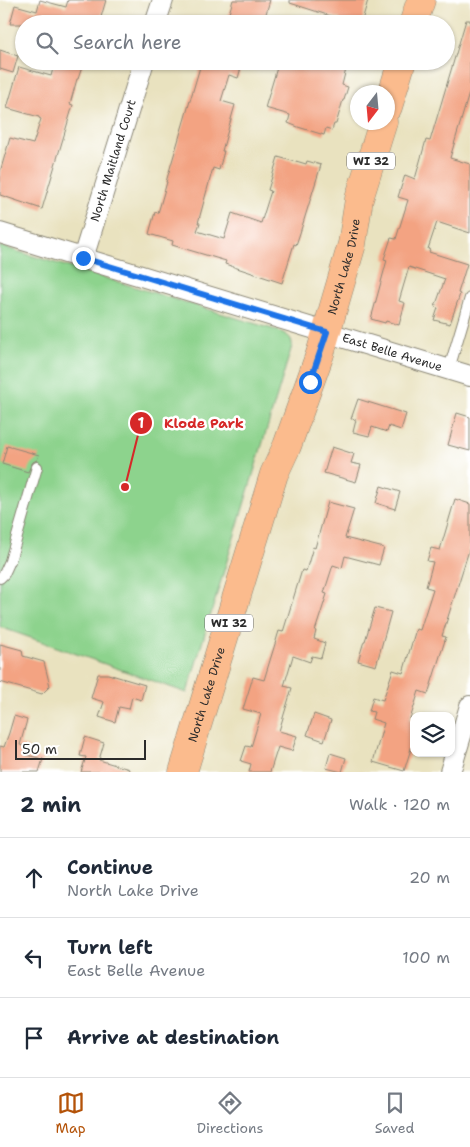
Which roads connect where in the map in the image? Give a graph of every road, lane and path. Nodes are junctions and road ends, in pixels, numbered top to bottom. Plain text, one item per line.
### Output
1 (163, 0) edge
2 (420, 0) edge
3 (158, 15) edge
4 (416, 15) edge
5 (141, 70) edge
6 (399, 70) edge
7 (395, 85) edge
8 (381, 130) edge
9 (0, 233) edge
10 (83, 258) junction
11 (470, 298) edge
12 (318, 330) junction
13 (449, 369) junction
14 (470, 376) edge
15 (37, 467) dead end
16 (0, 578) edge
17 (470, 706) edge
18 (183, 772) edge
19 (450, 772) edge

1 - 3 street
2 - 4 main road
5 - 10 street, North Maitland Court
6 - 7 main road
8 - 12 main road, North Lake Drive / WI 32
9 - 10 street, East Belle Avenue
10 - 12 street, East Belle Avenue
11 - 13 lane
12 - 13 street, East Belle Avenue
12 - 18 main road, North Lake Drive / WI 32
13 - 14 street, East Belle Avenue
15 - 16 lane
17 - 19 street

